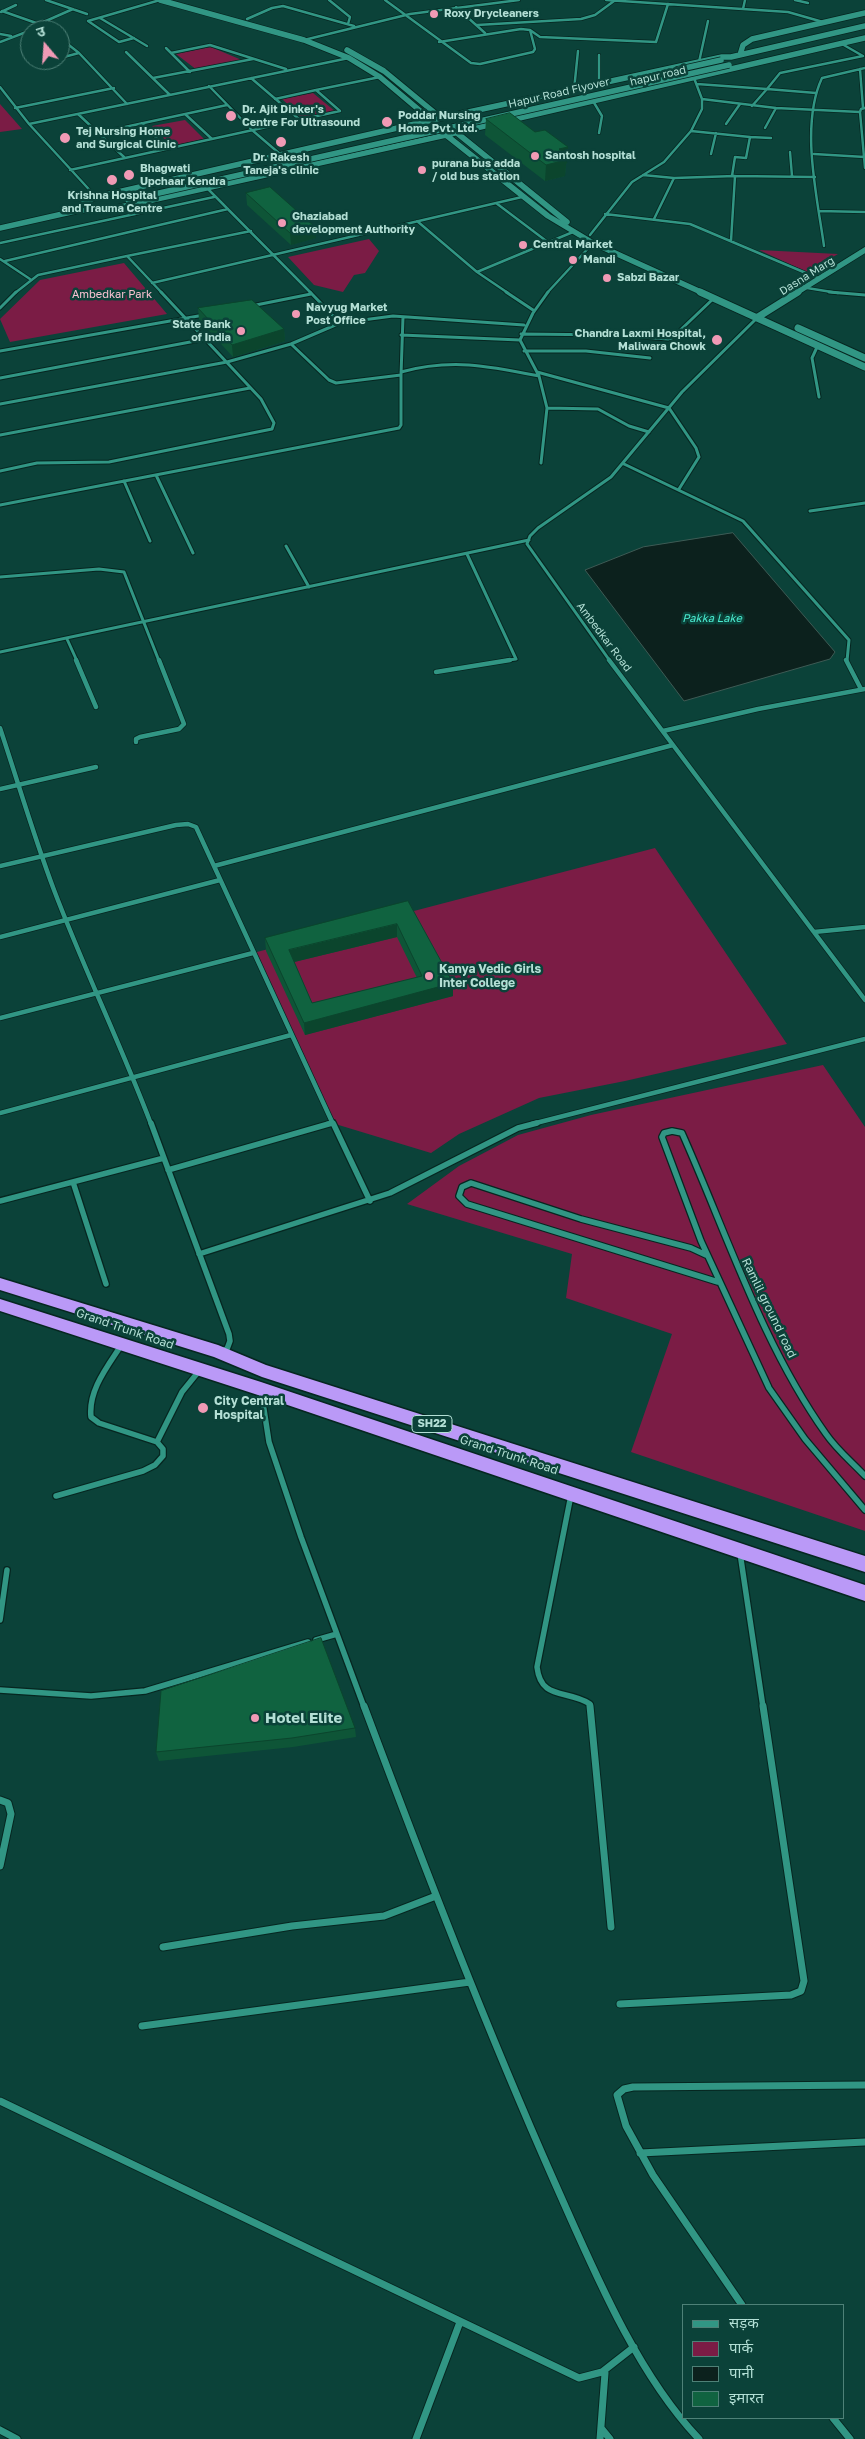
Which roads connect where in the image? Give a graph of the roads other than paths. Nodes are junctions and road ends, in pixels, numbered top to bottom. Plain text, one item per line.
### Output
1 (46, 0) edge
2 (160, 0) edge
3 (181, 0) edge
4 (329, 0) edge
5 (385, 0) edge
6 (519, 0) edge
7 (606, 0) edge
8 (614, 0) edge
9 (745, 0) edge
10 (796, 0) edge
11 (287, 2) dead end
12 (808, 3) dead end
13 (668, 4) junction
14 (16, 5) dead end
15 (283, 6) junction
16 (456, 7) junction
17 (74, 9) junction
18 (743, 9) junction
19 (1, 12) edge
20 (865, 13) edge
21 (87, 14) dead end
22 (406, 15) junction
23 (100, 18) junction
24 (247, 19) junction
25 (25, 20) edge
26 (51, 20) edge
27 (708, 21) dead end
28 (824, 22) junction
29 (348, 24) junction
30 (477, 25) junction
31 (355, 26) junction
32 (865, 26) edge
33 (530, 30) junction
34 (20, 33) edge
35 (486, 33) junction
36 (865, 33) edge
37 (0, 34) edge
38 (11, 36) junction
39 (313, 37) junction
40 (134, 38) junction
41 (865, 38) edge
42 (304, 40) junction
43 (0, 42) edge
44 (439, 42) junction
45 (842, 44) junction
46 (744, 45) junction
47 (70, 46) edge
48 (147, 46) dead end
49 (166, 48) dead end
50 (799, 49) junction
51 (578, 51) dead end
52 (755, 51) junction
53 (126, 52) dead end
54 (805, 52) junction
55 (80, 53) junction
56 (171, 53) junction
57 (600, 55) dead end
58 (740, 55) junction
59 (70, 56) edge
60 (731, 57) junction
61 (864, 57) edge
62 (254, 58) junction
63 (348, 58) junction
64 (745, 61) junction
65 (699, 62) junction
66 (738, 68) junction
67 (865, 68) edge
68 (860, 69) junction
69 (288, 70) junction
70 (190, 72) junction
71 (380, 77) junction
72 (153, 78) junction
73 (251, 78) junction
74 (695, 81) junction
75 (599, 84) junction
76 (209, 86) junction
77 (0, 87) edge
78 (114, 88) junction
79 (767, 89) junction
80 (316, 90) junction
81 (574, 90) junction
82 (816, 93) junction
83 (170, 95) junction
84 (275, 99) junction
85 (702, 99) junction
86 (593, 101) junction
87 (127, 104) junction
88 (740, 104) junction
89 (227, 105) junction
90 (752, 106) junction
91 (15, 108) junction
92 (776, 108) junction
93 (864, 108) edge
94 (811, 109) junction
95 (860, 112) junction
96 (463, 113) junction
97 (78, 114) junction
98 (184, 114) junction
99 (441, 118) junction
100 (300, 120) junction
101 (431, 120) junction
102 (142, 123) junction
103 (29, 124) junction
104 (726, 124) dead end
105 (407, 126) junction
106 (482, 127) junction
107 (765, 128) dead end
108 (252, 130) junction
109 (691, 131) junction
110 (599, 132) dead end
111 (97, 133) junction
112 (457, 133) junction
113 (716, 133) junction
114 (446, 135) junction
115 (750, 137) junction
116 (771, 138) dead end
117 (864, 138) edge
118 (212, 139) junction
119 (426, 140) junction
120 (166, 148) junction
121 (790, 152) dead end
122 (280, 154) junction
123 (711, 154) dead end
124 (814, 154) junction
125 (124, 157) junction
126 (865, 157) edge
127 (865, 168) edge
128 (70, 170) junction
129 (643, 175) junction
130 (734, 176) junction
131 (792, 176) junction
132 (815, 177) junction
133 (674, 178) junction
134 (207, 188) junction
135 (96, 197) junction
136 (214, 197) junction
137 (522, 197) junction
138 (496, 203) junction
139 (83, 206) junction
140 (228, 209) junction
141 (819, 211) junction
142 (865, 212) edge
143 (605, 214) junction
144 (654, 219) junction
145 (0, 221) edge
146 (417, 222) junction
147 (0, 228) edge
148 (251, 231) junction
149 (573, 232) junction
150 (590, 235) junction
151 (731, 241) junction
152 (0, 243) edge
153 (549, 243) junction
154 (593, 243) junction
155 (824, 246) dead end
156 (865, 250) edge
157 (274, 255) junction
158 (127, 256) junction
159 (0, 259) edge
160 (5, 261) junction
161 (0, 265) edge
162 (477, 272) junction
163 (30, 279) junction
164 (821, 279) junction
165 (152, 282) junction
166 (807, 288) junction
167 (311, 294) junction
168 (865, 295) edge
169 (714, 298) junction
170 (244, 307) edge
171 (0, 308) edge
172 (533, 310) junction
173 (206, 314) edge
174 (761, 316) junction
175 (403, 317) junction
176 (187, 318) junction
177 (340, 322) junction
178 (524, 325) junction
179 (521, 334) junction
180 (401, 335) junction
181 (206, 339) junction
182 (520, 340) junction
183 (291, 344) junction
184 (818, 345) junction
185 (0, 351) edge
186 (524, 351) junction
187 (650, 358) dead end
188 (865, 358) edge
189 (227, 362) junction
190 (865, 367) edge
191 (401, 373) junction
192 (538, 374) junction
193 (0, 378) edge
194 (250, 388) junction
195 (819, 397) dead end
196 (0, 404) edge
197 (547, 408) junction
198 (669, 408) junction
199 (649, 432) junction
200 (0, 436) edge
201 (541, 463) dead end
202 (624, 464) junction
203 (0, 471) edge
204 (156, 475) junction
205 (124, 481) junction
206 (679, 489) junction
207 (865, 502) edge
208 (0, 505) edge
209 (810, 511) dead end
210 (150, 540) dead end
211 (529, 540) junction
212 (286, 546) dead end
213 (193, 553) dead end
214 (467, 554) junction
215 (0, 577) edge
216 (310, 587) junction
217 (143, 622) junction
218 (67, 638) junction
219 (0, 652) edge
220 (436, 672) dead end
221 (863, 689) edge
222 (96, 707) dead end
223 (0, 728) edge
224 (662, 731) junction
225 (136, 742) dead end
226 (674, 745) junction
227 (96, 767) dead end
228 (18, 784) junction
229 (0, 788) edge
230 (42, 856) junction
231 (0, 866) edge
232 (214, 866) junction
233 (220, 880) junction
234 (67, 919) junction
235 (865, 928) edge
236 (814, 932) junction
237 (0, 937) edge
238 (253, 953) junction
239 (96, 993) junction
240 (865, 1000) edge
241 (0, 1018) edge
242 (290, 1035) junction
243 (865, 1039) edge
244 (133, 1076) junction
245 (0, 1113) edge
246 (332, 1123) junction
247 (164, 1158) junction
248 (168, 1170) junction
249 (73, 1182) junction
250 (0, 1201) edge
251 (370, 1201) junction
252 (199, 1254) junction
253 (706, 1255) junction
254 (718, 1282) junction
255 (0, 1284) edge
256 (106, 1284) dead end
257 (0, 1305) edge
258 (122, 1344) junction
259 (218, 1352) junction
260 (199, 1370) junction
261 (261, 1390) junction
262 (157, 1442) junction
263 (865, 1476) edge
264 (571, 1493) junction
265 (56, 1496) dead end
266 (865, 1510) edge
267 (740, 1552) junction
268 (865, 1564) edge
269 (7, 1570) dead end
270 (865, 1593) edge
271 (0, 1620) edge
272 (337, 1634) junction
273 (0, 1690) edge
274 (0, 1800) edge
275 (0, 1866) edge
276 (436, 1896) junction
277 (611, 1927) dead end
278 (163, 1947) dead end
279 (470, 1982) junction
280 (620, 2004) dead end
281 (142, 2026) dead end
282 (865, 2085) edge
283 (0, 2101) edge
284 (865, 2142) edge
285 (640, 2153) junction
286 (741, 2304) edge
287 (460, 2322) junction
288 (634, 2347) junction
289 (605, 2372) junction
290 (834, 2419) edge
291 (600, 2427) junction
292 (0, 2430) edge
293 (17, 2439) edge
294 (416, 2439) edge
295 (600, 2439) edge
296 (610, 2439) edge
297 (699, 2439) edge
298 (850, 2439) edge

1 - 17 street
2 - 23 street
2 - 42 street
3 - 24 street
4 - 29 street
5 - 22 street
6 - 16 street
7 - 8 street
8 - 13 street
8 - 30 street
9 - 18 street
10 - 12 street
11 - 15 street
13 - 18 street
13 - 33 street
14 - 19 street
15 - 24 street
15 - 29 street
16 - 22 street
16 - 30 street
17 - 21 street
17 - 26 street
18 - 28 street
19 - 25 street
20 - 28 street
22 - 31 street
22 - 44 street
23 - 40 street
23 - 40 street
24 - 39 street
27 - 65 street
28 - 46 street
29 - 31 street
30 - 35 street
31 - 39 street
32 - 52 street
33 - 35 street
33 - 44 street
34 - 38 street
35 - 44 street
36 - 50 street
37 - 38 street
38 - 43 street
39 - 42 street
39 - 99 street
40 - 48 street
41 - 45 street, hapur road
42 - 63 street
45 - 54 street, hapur road
45 - 61 street
46 - 52 street
46 - 58 street
47 - 55 street
49 - 56 street
50 - 54 street
50 - 64 street
51 - 81 street
52 - 58 street
53 - 72 street
54 - 66 street, hapur road
55 - 59 street
55 - 78 street
56 - 62 street
56 - 70 street
57 - 75 street
58 - 60 street
60 - 65 street
60 - 139 street, Hapur Road Flyover, bridge
61 - 79 street
62 - 69 street
62 - 70 street
63 - 69 street
63 - 71 street
64 - 66 street
64 - 139 street, Hapur Road Flyover, bridge
65 - 75 street
66 - 74 street, hapur road
67 - 68 street
68 - 82 street
68 - 93 street
69 - 73 street
70 - 72 street
71 - 80 street
71 - 101 street
72 - 83 street
73 - 76 street
73 - 84 street
74 - 79 street
74 - 85 street
74 - 86 street, hapur road
75 - 81 street
76 - 83 street
76 - 89 street
77 - 91 street
78 - 87 street
78 - 91 street
79 - 82 street
79 - 90 street
80 - 84 street
80 - 100 street
81 - 96 street
82 - 94 street
83 - 87 street
84 - 100 street
85 - 88 street
85 - 109 street
86 - 106 street, hapur road
86 - 110 street
87 - 97 street
88 - 90 street
88 - 104 street
89 - 98 street
89 - 108 street
90 - 92 street
91 - 103 street
92 - 94 street
92 - 107 street
93 - 95 street
94 - 95 street
94 - 124 street
95 - 117 street
96 - 99 street
96 - 106 street
97 - 103 street
97 - 111 street
98 - 102 street
98 - 118 street
99 - 101 street
100 - 108 street
101 - 105 street
102 - 111 street
102 - 120 street
103 - 128 street
105 - 119 street
105 - 122 street
106 - 112 street, hapur road
108 - 118 street
108 - 122 street
109 - 113 street
109 - 129 street
111 - 125 street
112 - 114 street, hapur road
112 - 150 street
113 - 115 street
113 - 123 street
114 - 119 street, hapur road
114 - 137 street
115 - 116 street
115 - 130 street
117 - 126 street
118 - 120 street
119 - 134 street, hapur road
120 - 125 street
121 - 131 street
122 - 135 street
124 - 126 street
124 - 132 street
125 - 128 street
126 - 127 street
128 - 135 street
129 - 133 street
129 - 143 street
130 - 131 street
130 - 133 street
130 - 151 street
131 - 132 street
132 - 141 street
133 - 144 street
134 - 136 street
134 - 139 street, hapur road
135 - 139 street
136 - 140 street
136 - 152 street
137 - 138 street
137 - 149 street
138 - 146 street
138 - 153 street
139 - 145 street, hapur road
139 - 147 street
140 - 148 street
140 - 160 street
141 - 142 street
141 - 155 street
143 - 144 street
143 - 150 street
144 - 151 street
146 - 157 street
146 - 162 street
148 - 157 street
148 - 158 street
149 - 153 street
149 - 154 street
150 - 174 street
151 - 164 street
153 - 162 street
154 - 169 street
154 - 172 street
156 - 164 street, Dasna Marg
157 - 165 street
157 - 167 street
158 - 163 street
158 - 165 street
159 - 160 street
160 - 161 street
160 - 163 street
162 - 172 street
163 - 171 street
164 - 166 street, Dasna Marg
165 - 176 street
166 - 168 street
166 - 174 street, Dasna Marg
167 - 170 street
167 - 177 street
169 - 174 street
169 - 179 street
172 - 178 street
173 - 176 street
174 - 184 street
174 - 188 street
174 - 198 street
175 - 177 street
175 - 178 street
175 - 180 street
176 - 181 street
176 - 185 street
177 - 183 street
178 - 179 street
179 - 182 street
180 - 182 street
180 - 191 street
181 - 189 street
181 - 193 street
182 - 186 street
183 - 189 street
183 - 191 street
184 - 190 street
184 - 195 street
186 - 187 street
186 - 192 street
189 - 194 street
189 - 196 street
191 - 192 street
191 - 204 street
192 - 197 street
192 - 198 street
194 - 200 street
194 - 203 street
197 - 199 street
197 - 201 street
198 - 199 street
198 - 206 street
199 - 202 street
202 - 206 street
202 - 211 street
204 - 205 street
204 - 213 street
205 - 208 street
205 - 210 street
206 - 221 street
207 - 209 street
211 - 214 street
211 - 224 street, Ambedkar Road
212 - 216 street
214 - 216 street
214 - 220 street
215 - 217 street
216 - 217 street
217 - 218 street
217 - 225 street
218 - 219 street
218 - 222 street
221 - 224 street
223 - 228 street
224 - 226 street, Ambedkar Road
226 - 232 street
226 - 236 street, Ambedkar Road
227 - 228 street
228 - 229 street
228 - 230 street
230 - 231 street
230 - 232 street
230 - 234 street
232 - 233 street
233 - 234 street
233 - 238 street
234 - 237 street
234 - 239 street
235 - 236 street
236 - 240 street, Ambedkar Road
238 - 239 street
238 - 242 street
239 - 241 street
239 - 244 street
242 - 244 street
242 - 246 street
243 - 251 street
244 - 245 street
244 - 247 street
246 - 248 street
246 - 251 street
247 - 248 street
247 - 249 street
248 - 252 street
249 - 250 street
249 - 256 street
251 - 252 street
252 - 259 street
253 - 254 street
253 - 254 street
253 - 263 street, Ramlil ground road
254 - 266 street
255 - 259 highway, Grand Trunk Road / SH22
257 - 258 highway, Grand Trunk Road
258 - 260 highway, Grand Trunk Road / SH22
258 - 262 street
259 - 268 highway, Grand Trunk Road / SH22
260 - 261 highway, Grand Trunk Road / SH22
260 - 262 street
261 - 264 highway, Grand Trunk Road / SH22
261 - 272 street
262 - 265 street
264 - 267 highway, Grand Trunk Road / SH22
264 - 277 street
267 - 270 highway, Grand Trunk Road / SH22
267 - 280 street
269 - 271 street
272 - 273 street
272 - 276 street
274 - 275 street
276 - 278 street
276 - 279 street
279 - 281 street
279 - 288 street
282 - 285 street
283 - 287 street
284 - 285 street
285 - 286 street
287 - 289 street
287 - 294 street
288 - 289 street
288 - 297 street
289 - 291 street
290 - 298 street
291 - 295 street
291 - 296 street
292 - 293 street

